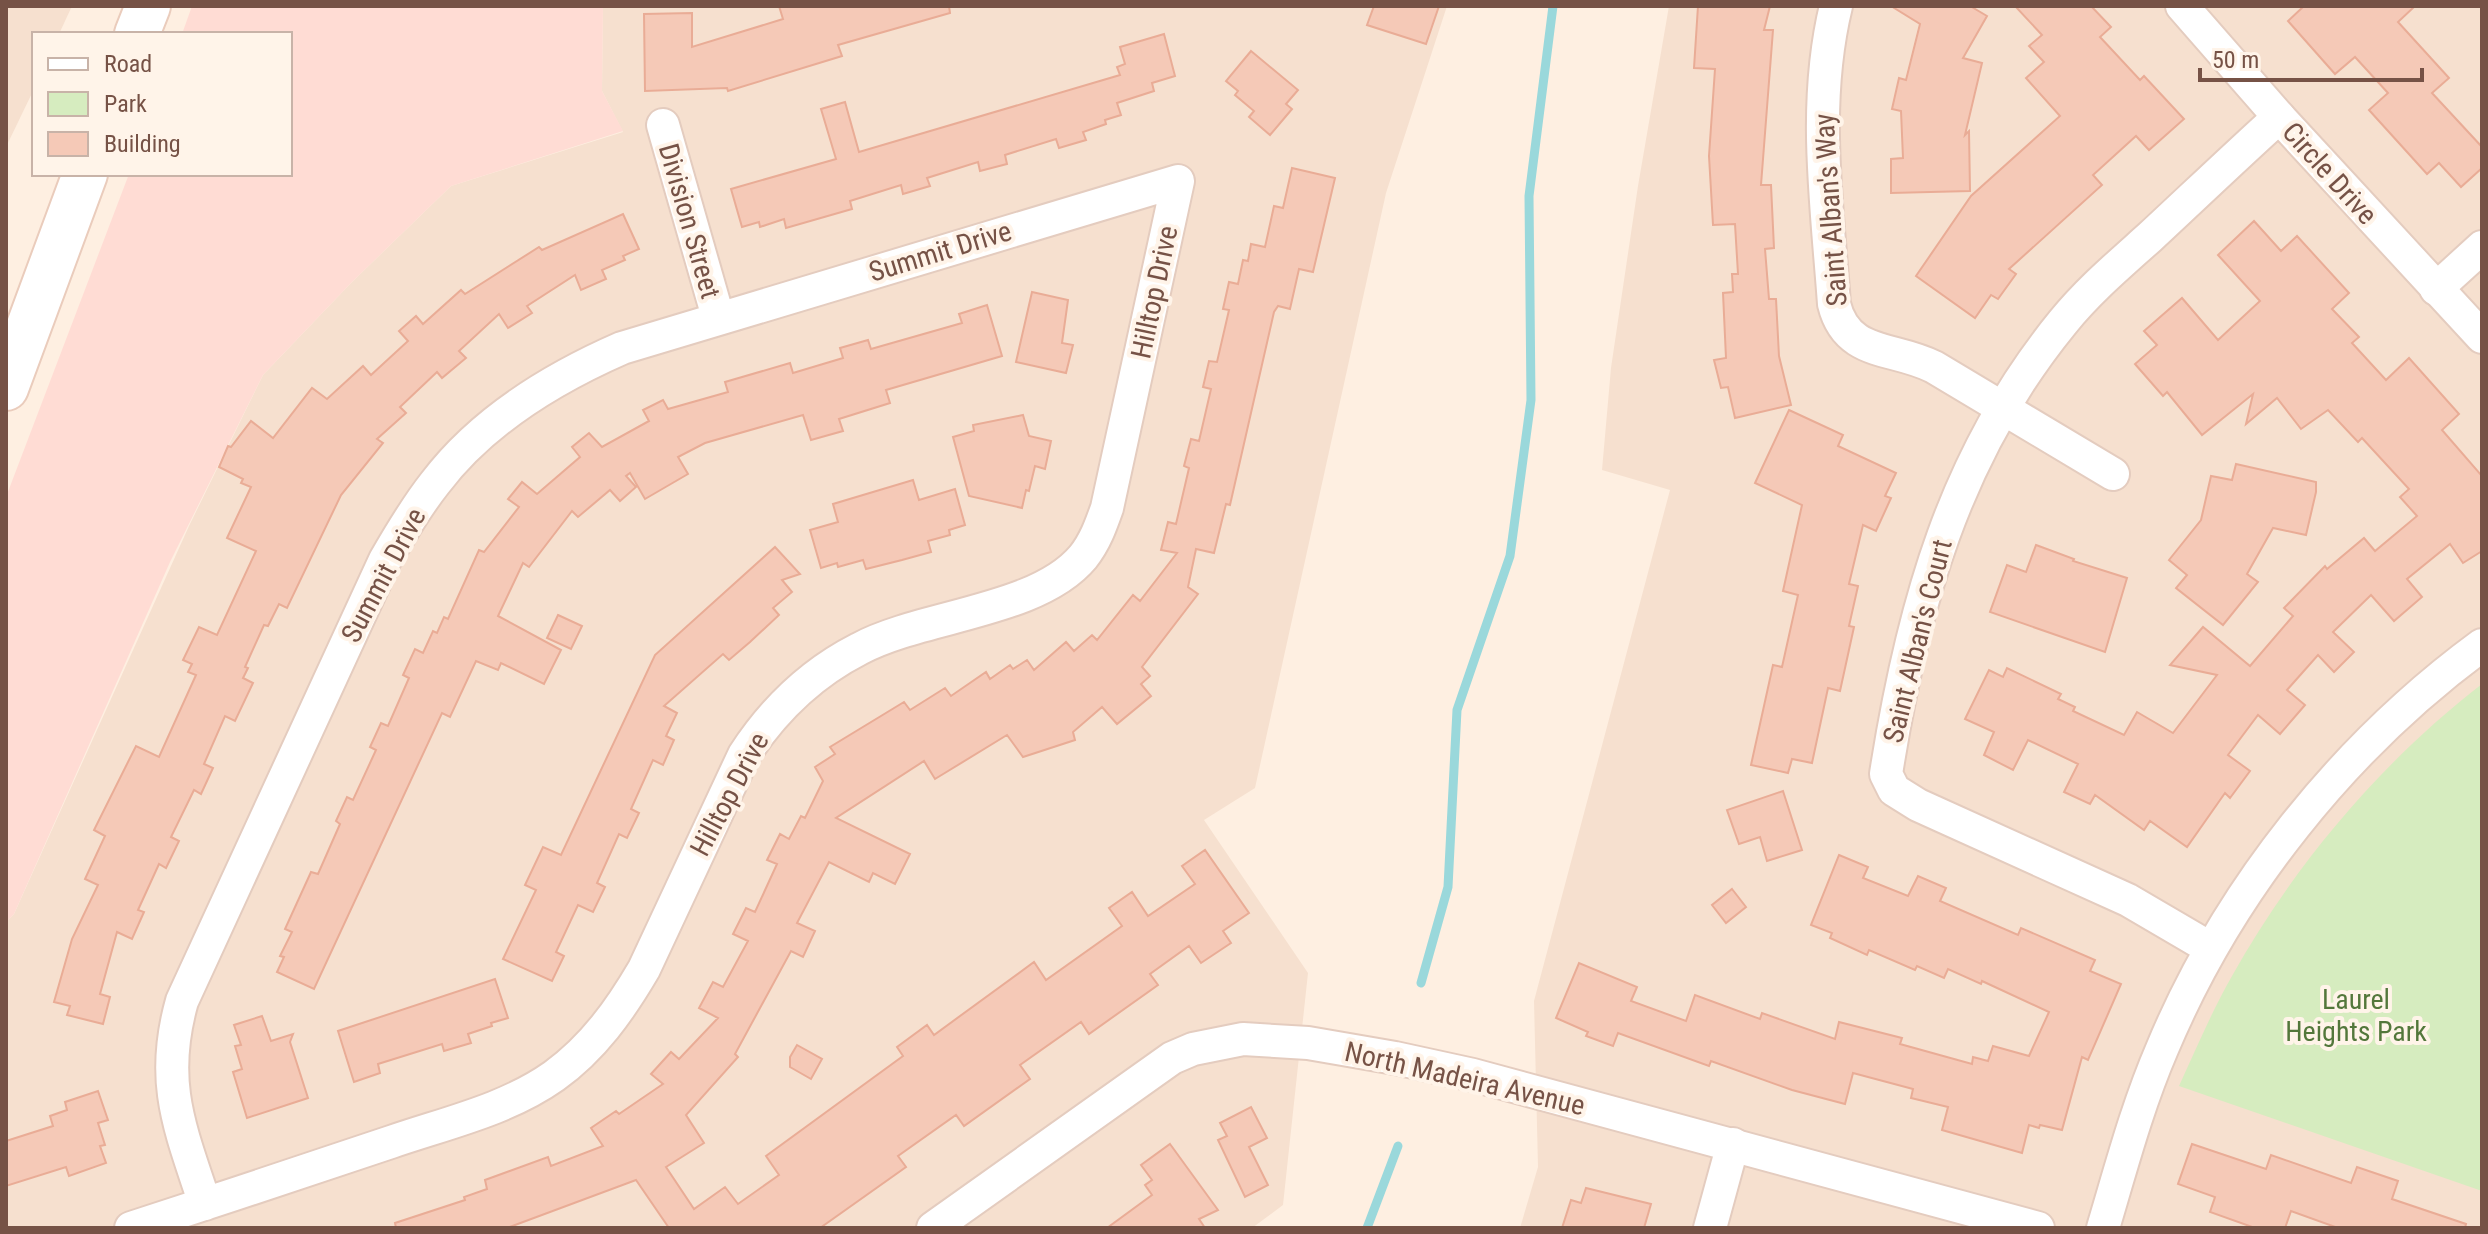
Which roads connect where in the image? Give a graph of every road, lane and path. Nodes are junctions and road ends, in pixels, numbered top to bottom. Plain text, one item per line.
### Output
1 (148, 6) edge
2 (1836, 6) edge
3 (2182, 6) edge
4 (138, 32) edge
5 (2279, 117) junction
6 (663, 125) dead end
7 (84, 176) edge
8 (1178, 181) joint
9 (2482, 247) edge
10 (2436, 289) junction
11 (718, 317) junction
12 (2482, 337) edge
13 (6, 388) edge
14 (2004, 407) junction
15 (2113, 474) dead end
16 (2482, 645) edge
17 (2210, 948) junction
18 (1733, 1144) junction
19 (205, 1204) junction
20 (131, 1228) edge
21 (933, 1228) edge
22 (1710, 1228) edge
23 (2038, 1228) edge
24 (2103, 1228) edge

1 - 4 main road
2 - 14 street, Saint Alban's Way
3 - 5 street, Circle Drive
5 - 10 street, Circle Drive
5 - 14 street, Saint Alban's Court
6 - 11 street, Division Street
7 - 13 main road
8 - 11 street, Summit Drive
8 - 19 street, Hilltop Drive
9 - 10 street
10 - 12 street, Circle Drive
11 - 19 street, Summit Drive
14 - 15 street, Saint Alban's Way
14 - 17 street, Saint Alban's Court
16 - 17 street
17 - 24 street
18 - 21 street, North Madeira Avenue
18 - 22 street
18 - 23 street, North Madeira Avenue
19 - 20 street, Hilltop Drive

